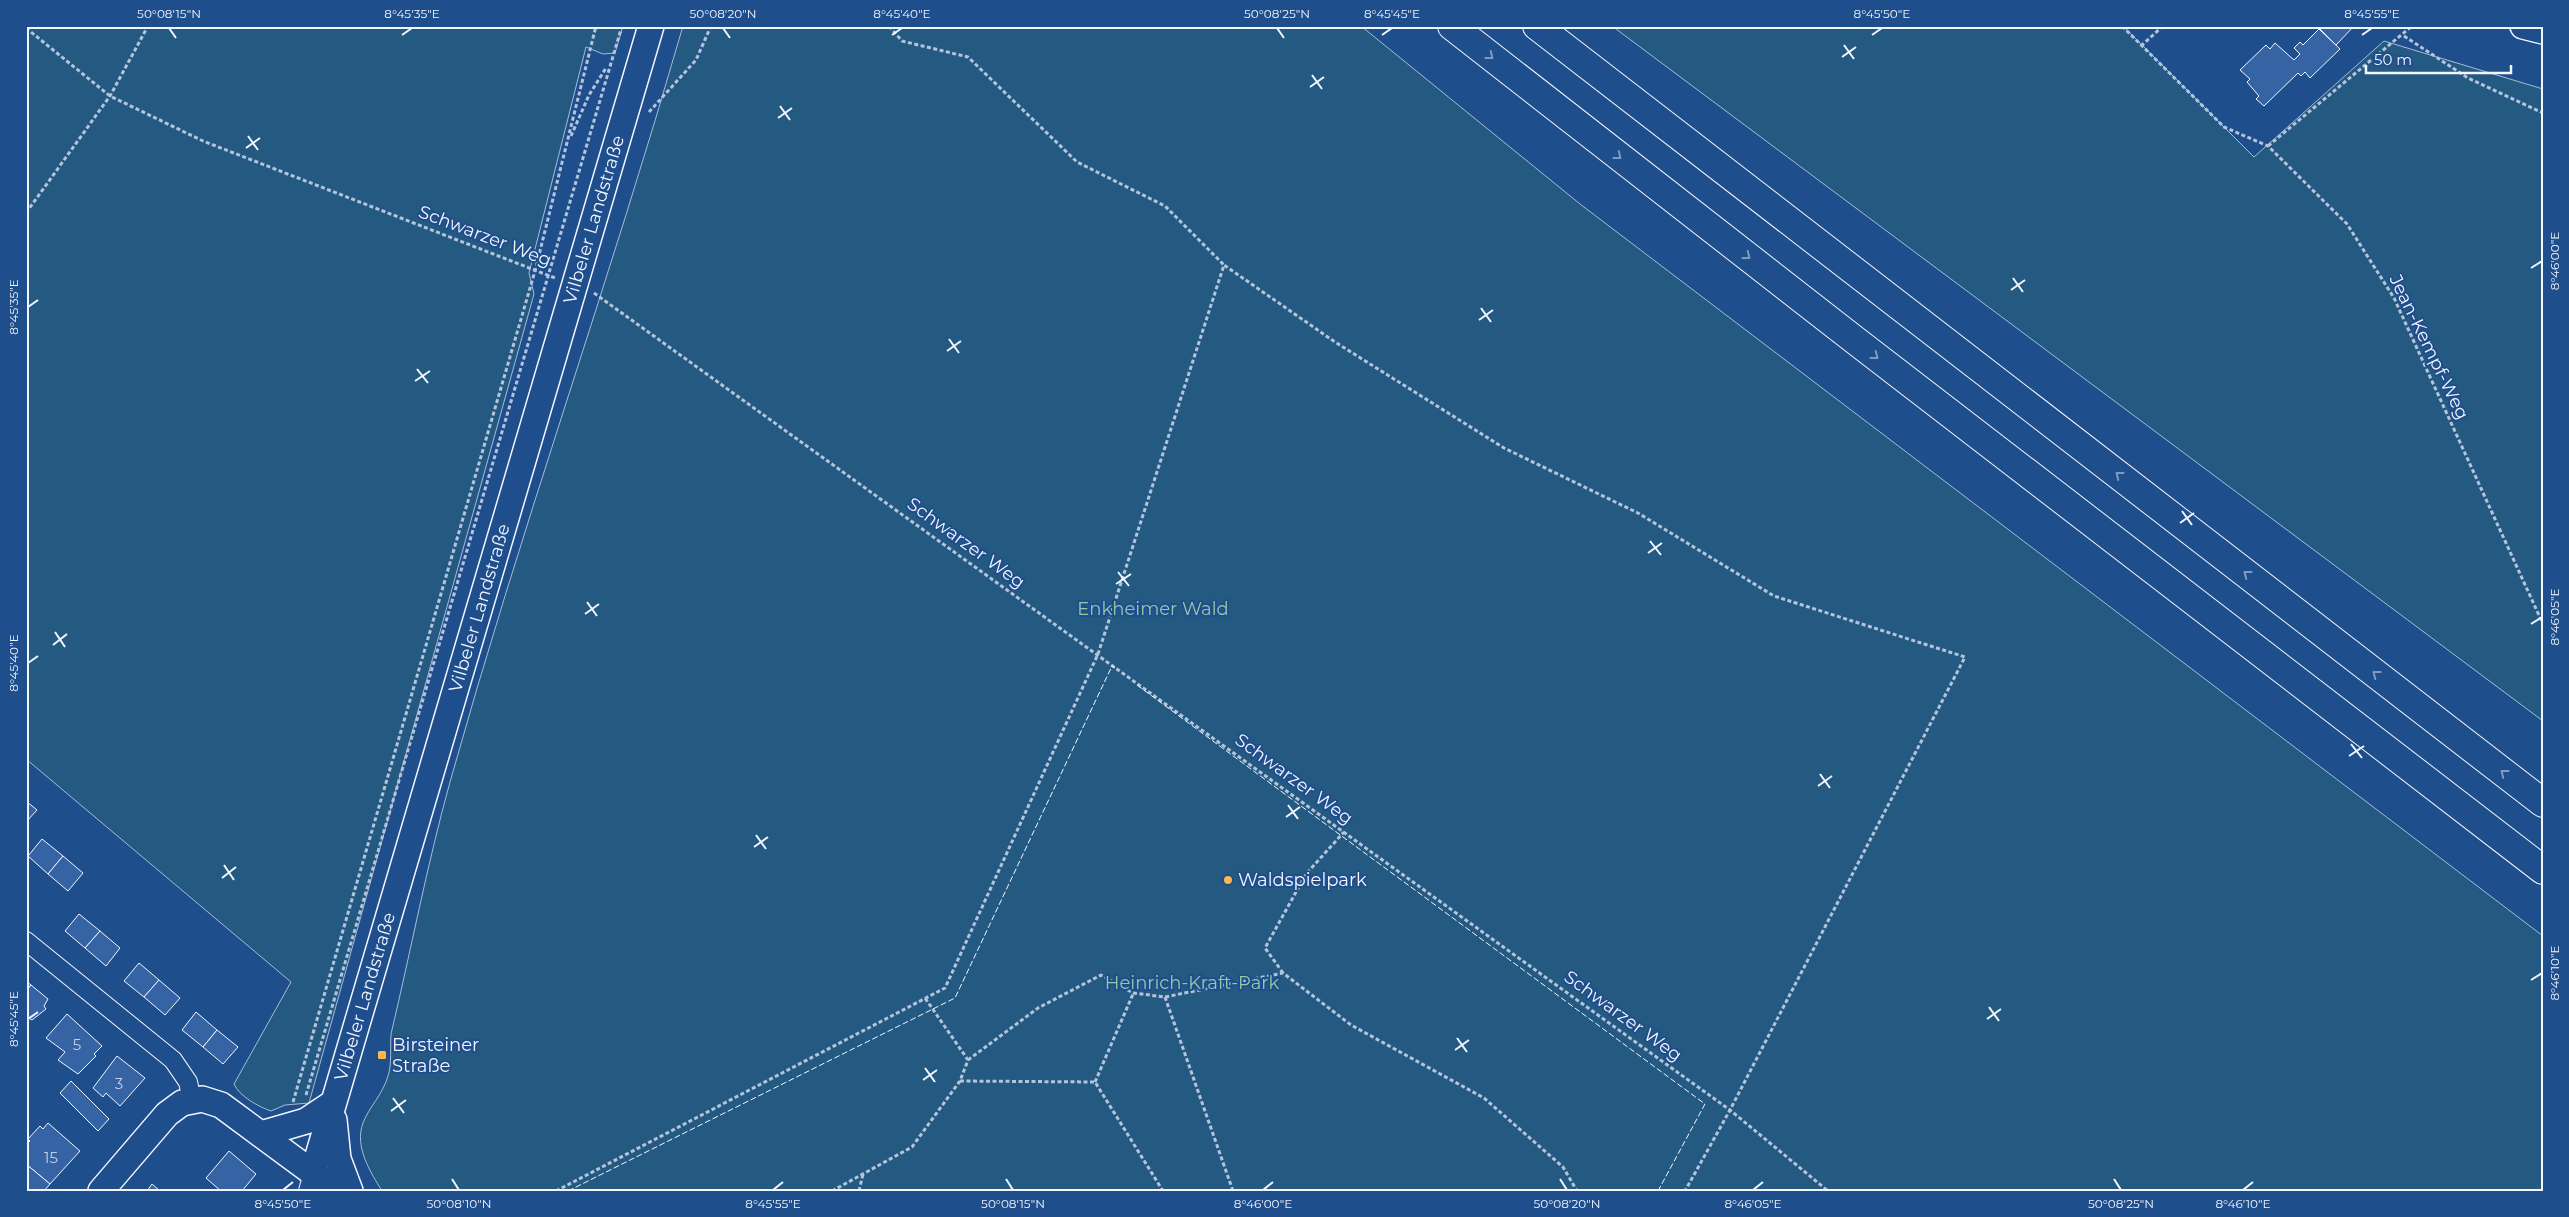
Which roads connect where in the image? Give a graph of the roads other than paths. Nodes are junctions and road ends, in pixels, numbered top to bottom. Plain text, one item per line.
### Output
1 (651, 26) edge
2 (1452, 26) edge
3 (1537, 26) edge
4 (2523, 26) edge
5 (2543, 31) edge
6 (2543, 803) edge
7 (2543, 870) edge
8 (26, 941) edge
9 (192, 1100) junction
10 (334, 1103) junction
11 (261, 1134) junction
12 (314, 1185) edge
13 (101, 1191) edge
14 (341, 1191) edge
15 (350, 1191) edge

1 - 10 main road, Vilbeler Landstraße
2 -> 7 highway
6 -> 3 highway
4 - 5 main road
8 - 9 street
9 - 11 main road
9 - 13 main road
10 - 11 main road
10 - 12 main road, Vilbeler Landstraße
10 - 15 main road
11 - 12 main road
12 - 14 main road

